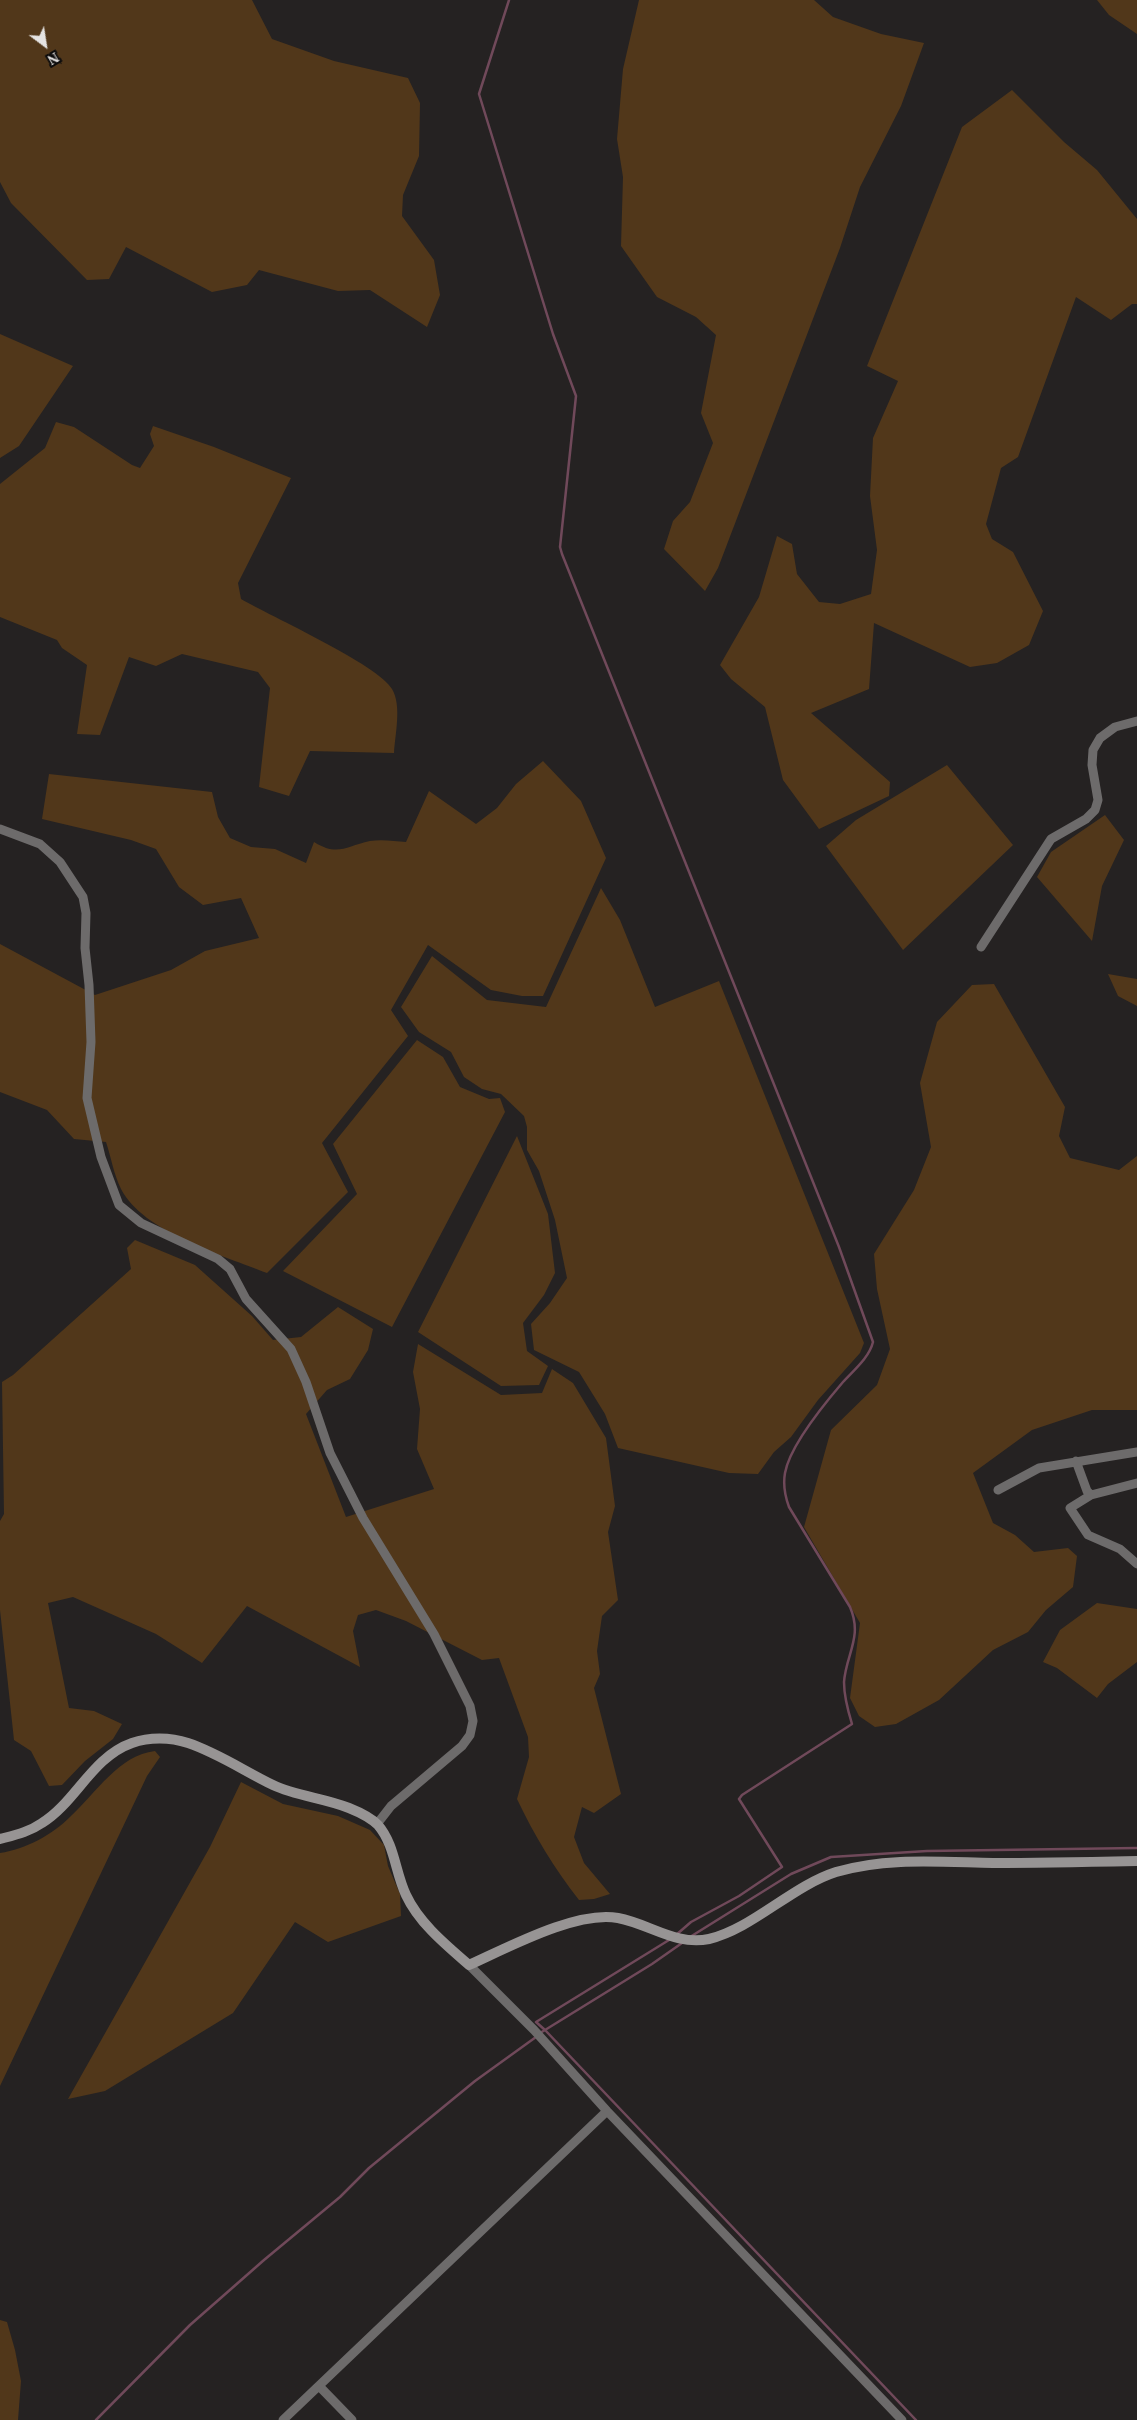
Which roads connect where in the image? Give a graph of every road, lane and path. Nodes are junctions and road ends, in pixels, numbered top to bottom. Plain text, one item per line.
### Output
1 (1137, 721) edge
2 (0, 829) edge
3 (981, 947) dead end
4 (1137, 1452) edge
5 (1076, 1461) junction
6 (1137, 1483) edge
7 (998, 1490) dead end
8 (1091, 1495) junction
9 (1070, 1508) junction
10 (1062, 1514) dead end
11 (1137, 1564) edge
12 (377, 1824) junction
13 (0, 1839) edge
14 (1137, 1861) edge
15 (469, 1965) junction
16 (607, 2111) junction
17 (319, 2386) junction
18 (284, 2420) edge
19 (352, 2420) edge
20 (902, 2420) edge

1 - 3 street
2 - 12 street
4 - 5 street
5 - 7 street
5 - 8 street
6 - 8 street
8 - 9 street
9 - 10 street
9 - 11 street
12 - 13 street
12 - 15 street
14 - 15 street
15 - 16 street
16 - 17 street
16 - 20 street
17 - 18 street
17 - 19 street

